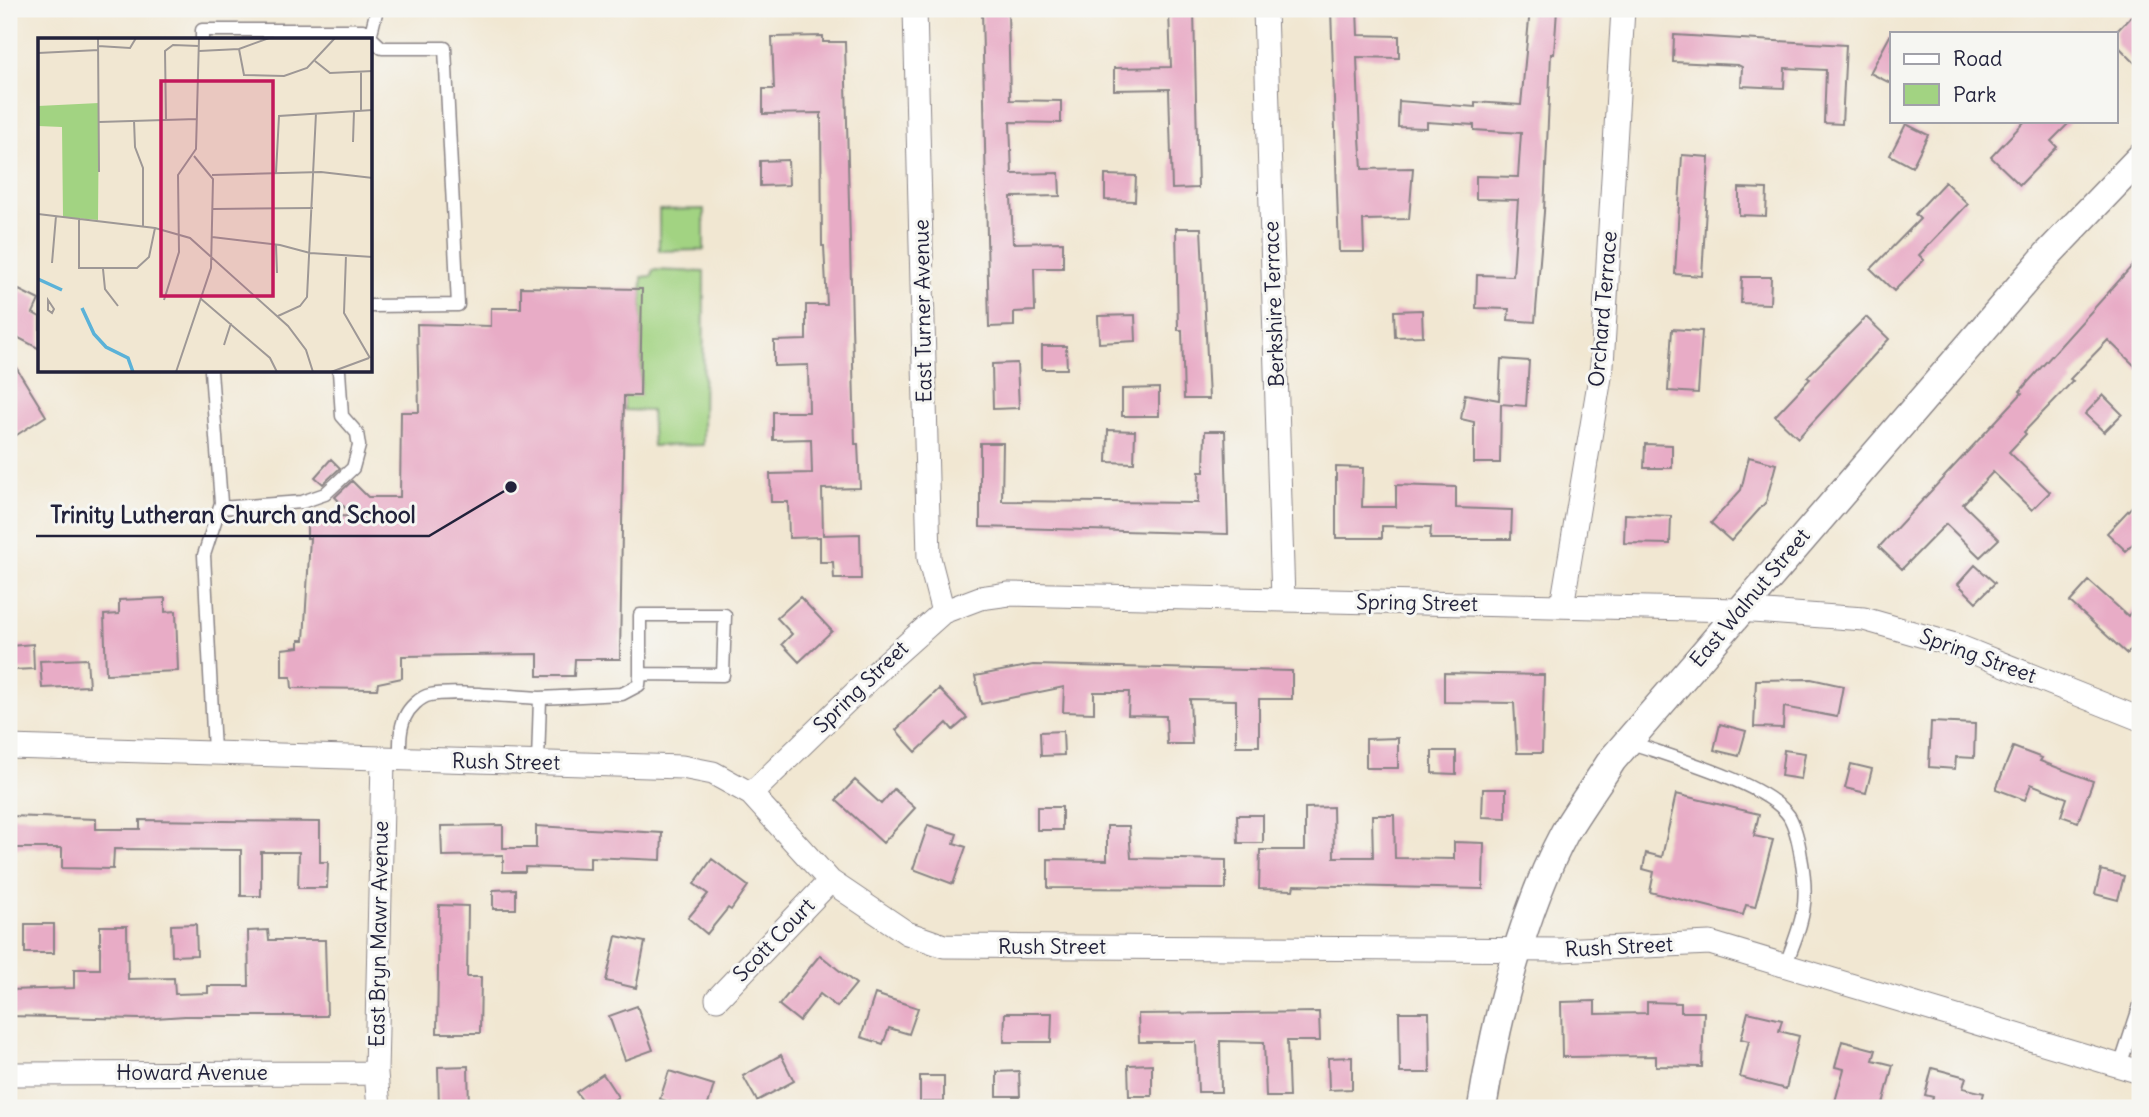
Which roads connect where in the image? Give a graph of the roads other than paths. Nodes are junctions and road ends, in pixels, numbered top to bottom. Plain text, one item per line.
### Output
1 (377, 9) edge
2 (915, 9) edge
3 (1265, 9) edge
4 (1623, 9) edge
5 (370, 37) joint
6 (202, 38) edge
7 (373, 40) edge
8 (2140, 158) edge
9 (373, 306) edge
10 (211, 373) edge
11 (339, 373) edge
12 (220, 508) junction
13 (1283, 600) junction
14 (1562, 606) junction
15 (1738, 610) junction
16 (943, 612) junction
17 (640, 674) junction
18 (540, 698) junction
19 (2140, 719) edge
20 (1629, 742) junction
21 (9, 747) edge
22 (214, 751) junction
23 (391, 760) junction
24 (538, 762) junction
25 (751, 794) junction
26 (830, 881) junction
27 (1520, 949) junction
28 (1785, 966) junction
29 (717, 999) dead end
30 (2140, 1005) edge
31 (2130, 1069) edge
32 (376, 1073) junction
33 (9, 1074) edge
34 (379, 1108) edge
35 (1482, 1108) edge

1 - 5 lane
2 - 16 street, East Turner Avenue
3 - 13 street, Berkshire Terrace
4 - 14 street, Orchard Terrace
5 - 6 lane
7 - 9 lane
8 - 15 street, East Walnut Street
10 - 12 lane
11 - 12 lane
12 - 22 lane
13 - 14 street, Spring Street
13 - 16 street, Spring Street
14 - 15 street, Spring Street
15 - 19 street, Spring Street
15 - 20 street, East Walnut Street
16 - 25 street, Spring Street
17 - 17 lane
17 - 18 lane
18 - 23 lane
18 - 24 lane
20 - 27 street, East Walnut Street
20 - 28 lane
21 - 22 street, Rush Street
22 - 23 street, Rush Street
23 - 24 street, Rush Street
23 - 32 street, East Bryn Mawr Avenue
24 - 25 street, Rush Street
25 - 26 street, Rush Street
26 - 27 street, Rush Street
26 - 29 street, Scott Court
27 - 28 street, Rush Street
27 - 35 street, East Walnut Street
28 - 31 street, Rush Street
30 - 31 lane
32 - 33 street, Howard Avenue
32 - 34 street, East Bryn Mawr Avenue

